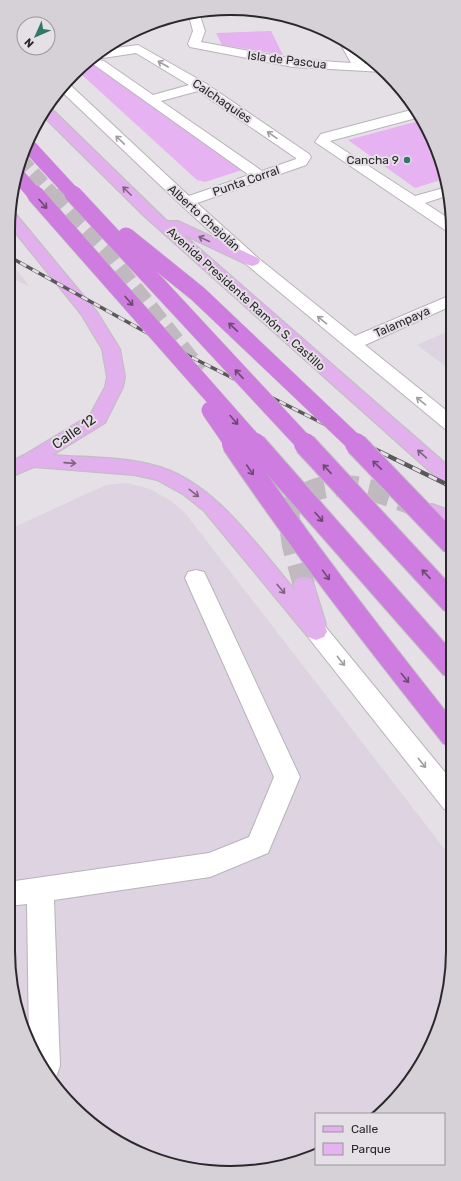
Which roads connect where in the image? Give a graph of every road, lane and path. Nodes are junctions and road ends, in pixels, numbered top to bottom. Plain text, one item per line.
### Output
1 (195, 18) edge
2 (351, 52) edge
3 (101, 59) edge
4 (360, 67) junction
5 (373, 68) edge
6 (200, 86) junction
7 (67, 90) edge
8 (151, 100) junction
9 (49, 114) edge
10 (412, 115) edge
11 (31, 148) edge
12 (304, 157) joint
13 (260, 176) junction
14 (21, 179) edge
15 (65, 186) junction
16 (443, 193) edge
17 (186, 202) junction
18 (413, 202) junction
19 (149, 213) junction
20 (15, 222) edge
21 (446, 224) edge
22 (252, 261) junction
23 (446, 302) edge
24 (158, 333) junction
25 (352, 344) junction
26 (446, 420) edge
27 (31, 460) junction
28 (15, 468) edge
29 (446, 475) edge
30 (432, 511) tunnel mouth
31 (446, 517) edge
32 (446, 538) edge
33 (196, 578) dead end
34 (304, 585) tunnel mouth
35 (446, 597) edge
36 (316, 631) junction
37 (446, 661) edge
38 (446, 729) edge
39 (446, 792) edge
40 (40, 889) junction
41 (15, 893) edge
42 (45, 1059) edge

1 - 4 street, Isla de Pascua
2 - 4 street
6 -> 3 street, Calchaquíes
3 - 8 street
4 - 5 street, Isla de Pascua
6 - 8 street
12 -> 6 street, Calchaquíes
17 -> 7 street, Alberto Chejolán
8 - 13 street
19 -> 9 main road, Avenida Presidente Ramón S. Castillo
10 - 18 street
11 - 15 highway, bridge
12 - 13 street, Punta Corral
13 - 17 street, Punta Corral
14 -> 24 highway, bridge
32 -> 15 highway, bridge
35 -> 15 highway, bridge
16 - 18 street
17 - 22 street, Alberto Chejolán
18 - 21 street
22 -> 19 main road
29 -> 19 main road, Avenida Presidente Ramón S. Castillo
20 - 27 main road, Calle 12
25 -> 22 street, Alberto Chejolán
23 - 25 street, Talampaya
24 -> 37 highway, bridge
24 -> 38 highway, bridge
26 -> 25 street
27 - 28 main road, Calle 12
27 -> 36 main road
30 - 31 main road
33 - 40 street
34 - 36 main road
36 -> 39 street
40 - 41 street
40 - 42 street

